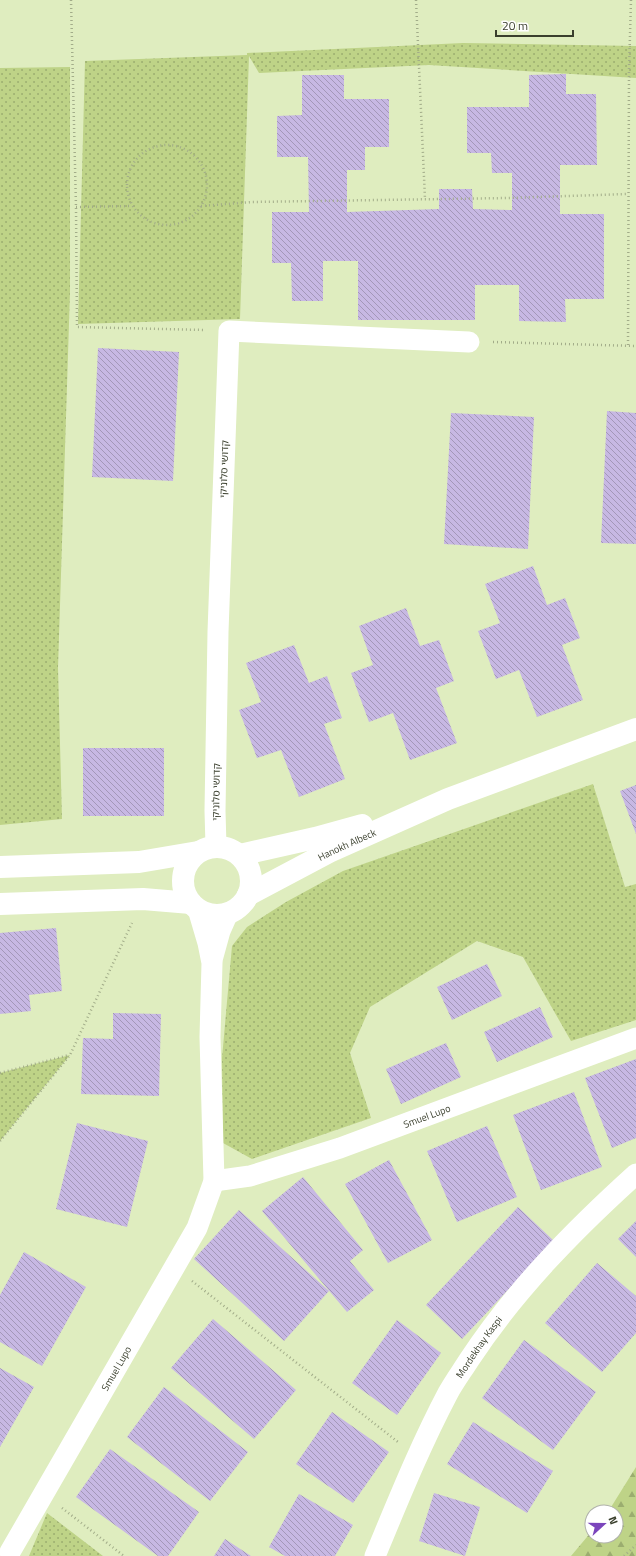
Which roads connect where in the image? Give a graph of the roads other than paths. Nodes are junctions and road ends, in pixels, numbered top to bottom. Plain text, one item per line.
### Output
1 (469, 342) road end
2 (636, 729) edge
3 (448, 799) junction
4 (207, 849) junction
5 (240, 855) junction
6 (0, 867) edge
7 (248, 895) junction
8 (0, 904) edge
9 (194, 906) junction
10 (228, 913) junction
11 (212, 963) junction
12 (636, 1038) edge
13 (636, 1174) edge
14 (214, 1181) junction
15 (10, 1552) dead end
16 (375, 1556) edge

1 - 4 street, קדושי סלוניקי
2 - 3 street, Hanokh Albeck
3 - 5 street, Hanokh Albeck
3 - 7 street, Hanokh Albeck
4 - 5 street
4 - 6 street
4 - 9 street
5 - 7 street
7 - 10 street
8 - 9 street
9 - 10 street
9 - 11 street, Smuel Lupo
10 - 11 street, Smuel Lupo
11 - 14 street, Smuel Lupo
12 - 14 street, Smuel Lupo
13 - 16 street, Mordekhay Kaspi
14 - 15 street, Smuel Lupo

